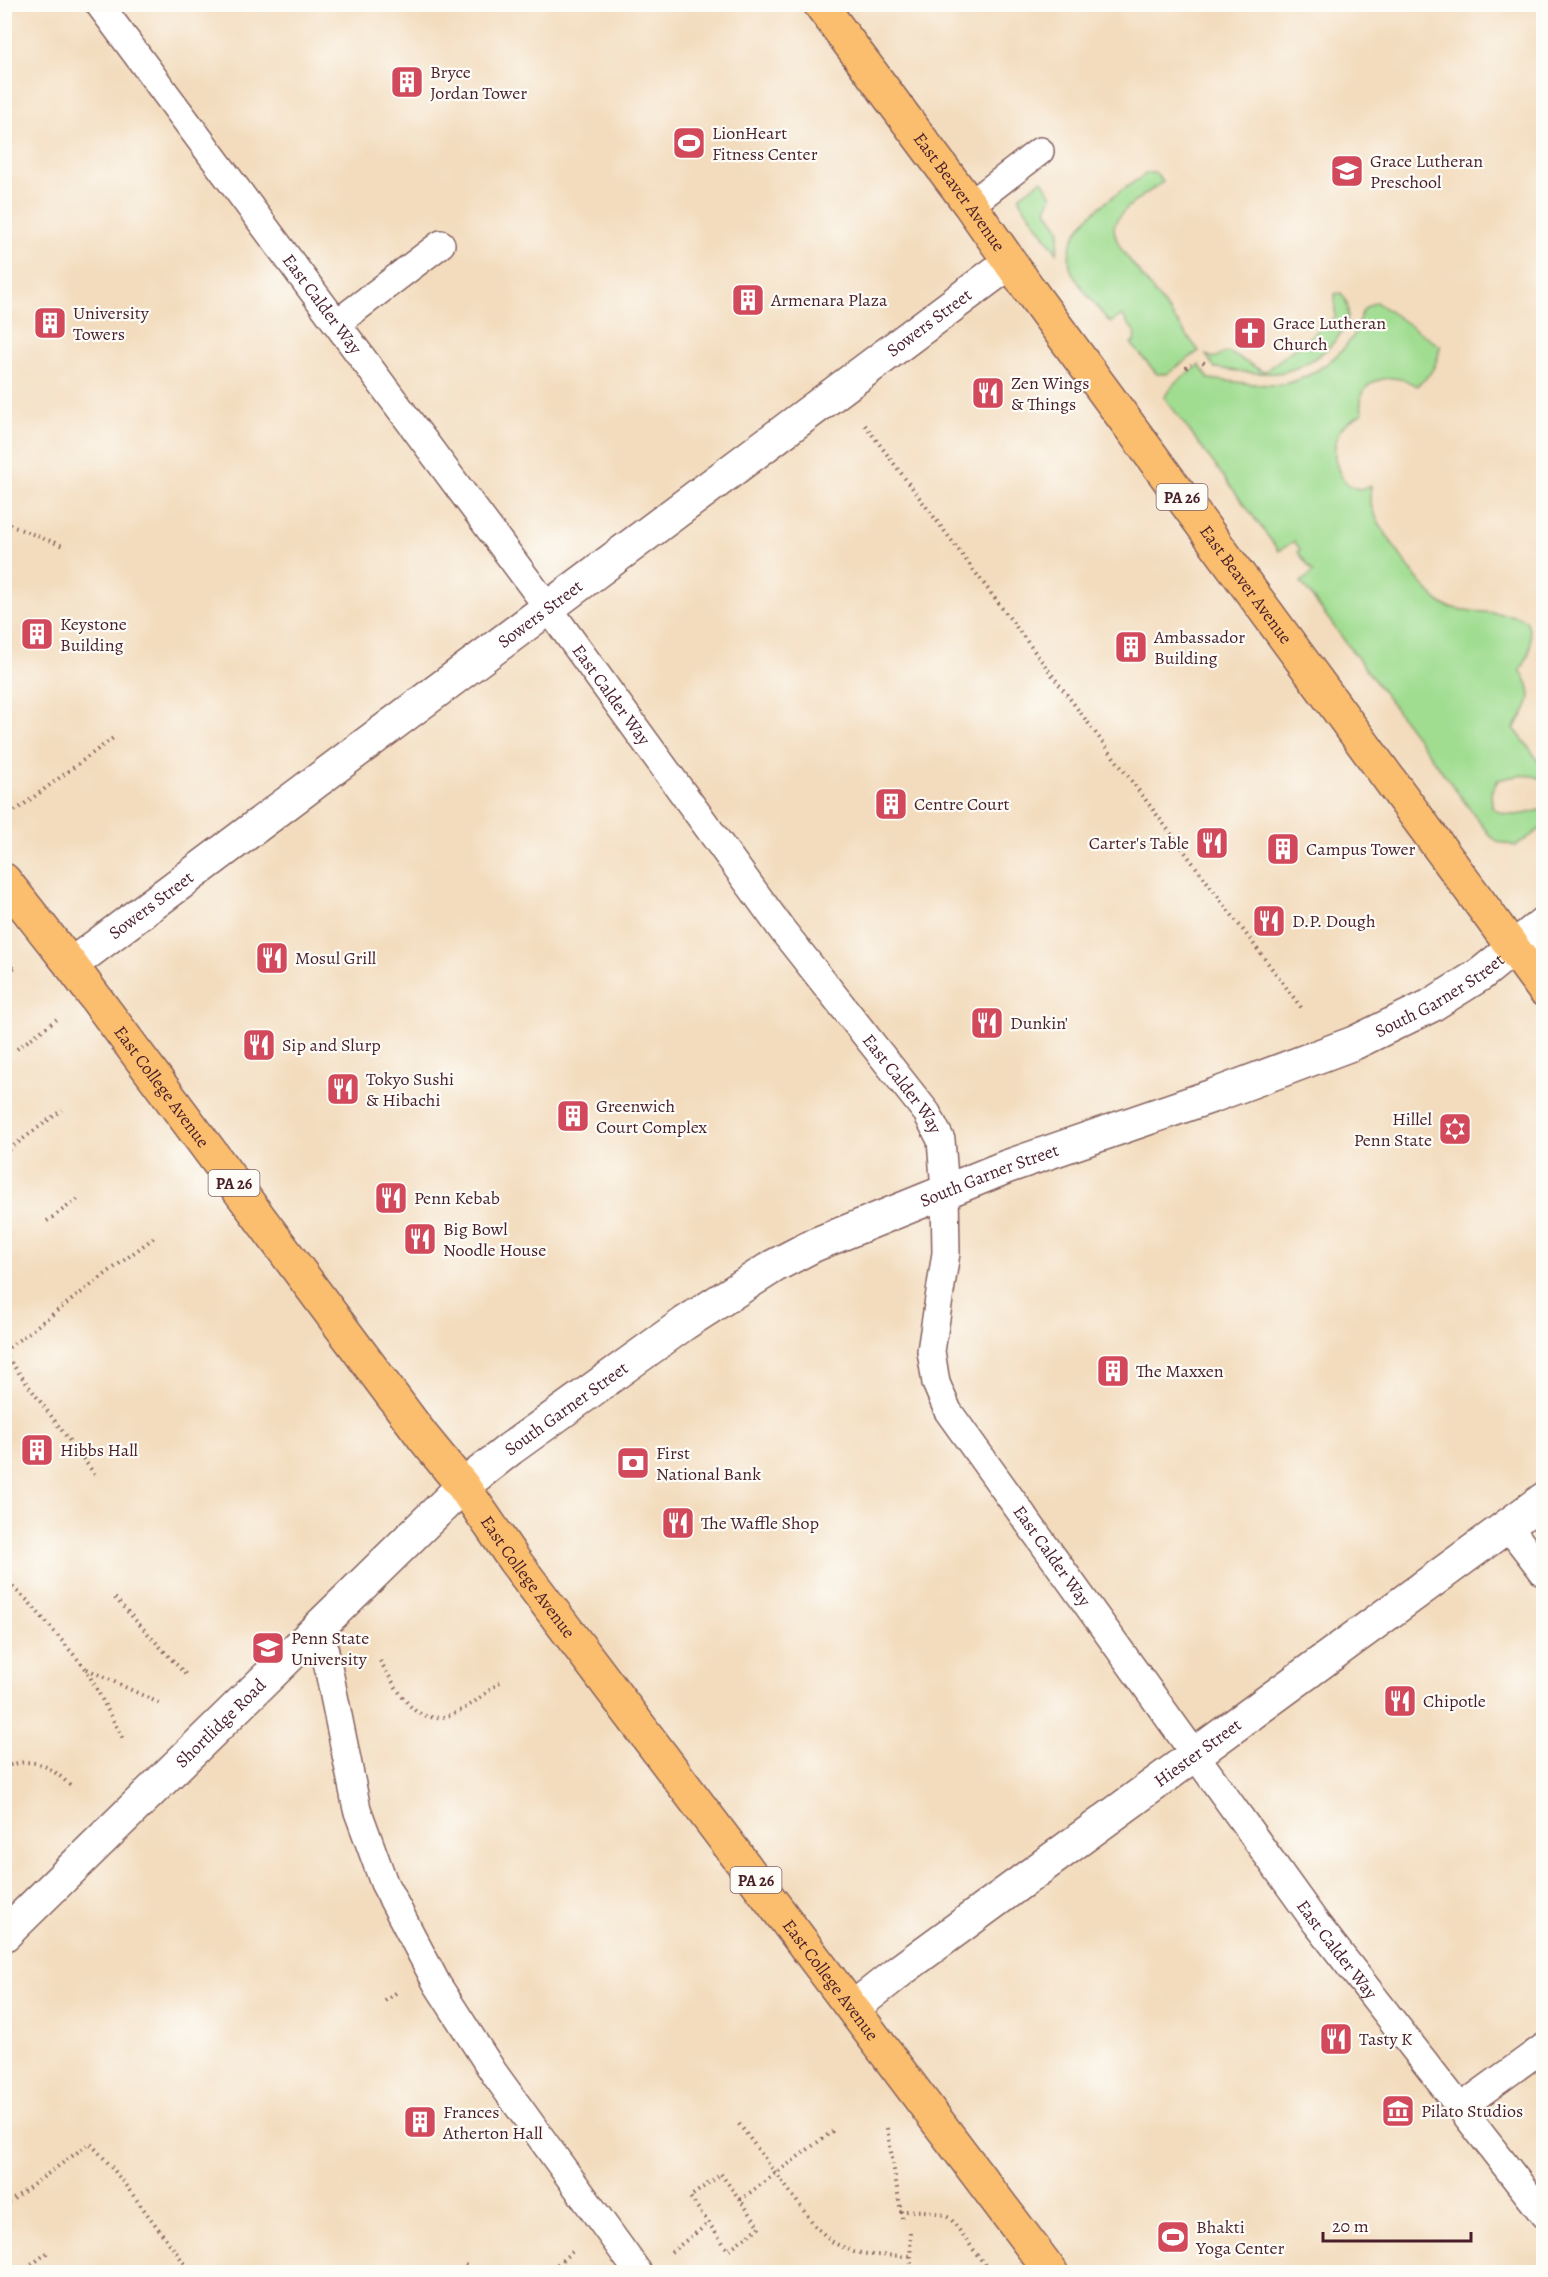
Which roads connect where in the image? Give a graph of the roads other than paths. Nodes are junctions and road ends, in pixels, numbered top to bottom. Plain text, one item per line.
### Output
1 (99, 4) edge
2 (820, 4) edge
3 (1040, 151) dead end
4 (970, 206) junction
5 (441, 244) dead end
6 (1010, 262) junction
7 (337, 323) junction
8 (549, 609) junction
9 (4, 880) edge
10 (1544, 922) edge
11 (1512, 949) junction
12 (71, 965) junction
13 (1544, 990) edge
14 (945, 1190) junction
15 (463, 1486) junction
16 (1544, 1499) edge
17 (1507, 1526) junction
18 (1544, 1573) edge
19 (320, 1627) junction
20 (1196, 1755) junction
21 (4, 1935) edge
22 (853, 2008) junction
23 (1544, 2048) edge
24 (1460, 2108) junction
25 (1544, 2215) edge
26 (638, 2272) edge
27 (1051, 2272) edge

1 - 7 lane, East Calder Way
2 - 4 main road, East Beaver Avenue / PA 26
3 - 4 lane
4 - 6 main road, East Beaver Avenue / PA 26
5 - 7 lane
6 - 8 street, Sowers Street
6 - 11 main road, East Beaver Avenue / PA 26
7 - 8 lane, East Calder Way
8 - 12 street, Sowers Street
8 - 14 lane, East Calder Way
9 - 12 main road, East College Avenue / PA 26
10 - 11 street, South Garner Street
11 - 13 main road, East Beaver Avenue / PA 26
11 - 14 street, South Garner Street
12 - 15 main road, East College Avenue / PA 26
14 - 15 street, South Garner Street
14 - 20 lane, East Calder Way
15 - 19 street, Shortlidge Road
15 - 22 main road, East College Avenue / PA 26
16 - 17 street, Hiester Street
17 - 18 lane
17 - 20 street, Hiester Street
19 - 21 street, Shortlidge Road
19 - 26 lane
20 - 22 street, Hiester Street
20 - 24 lane, East Calder Way
22 - 27 main road, East College Avenue / PA 26
23 - 24 lane
24 - 25 lane, East Calder Way

